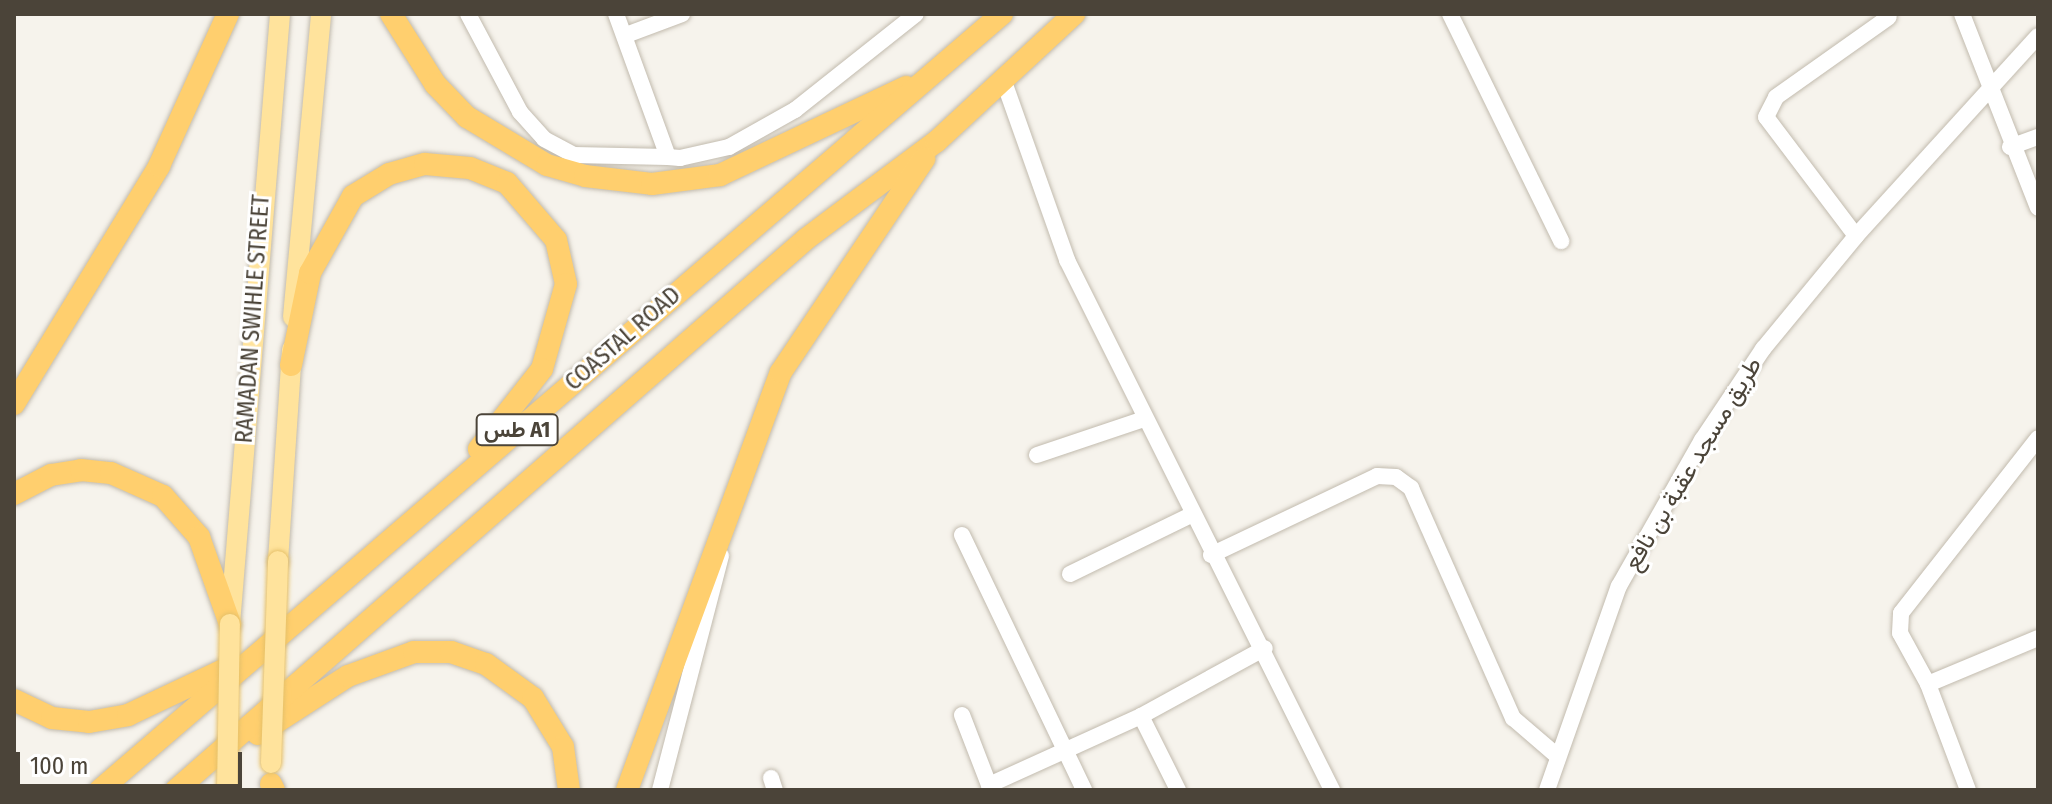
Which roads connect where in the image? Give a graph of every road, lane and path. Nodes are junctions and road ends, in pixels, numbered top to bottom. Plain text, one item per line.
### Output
1 (228, 14) edge
2 (280, 14) edge
3 (321, 14) edge
4 (391, 14) edge
5 (468, 14) edge
6 (616, 14) edge
7 (682, 14) edge
8 (916, 14) edge
9 (1002, 14) edge
10 (1074, 14) edge
11 (1450, 14) edge
12 (1962, 14) edge
13 (1889, 17) dead end
14 (626, 35) junction
15 (2038, 36) edge
16 (935, 70) junction
17 (1003, 79) junction
18 (1987, 88) junction
19 (2038, 137) edge
20 (937, 141) junction
21 (2010, 147) junction
22 (668, 157) junction
23 (2038, 208) edge
24 (1856, 236) junction
25 (1561, 241) dead end
26 (291, 365) junction
27 (14, 404) edge
28 (1144, 419) junction
29 (2038, 438) edge
30 (1037, 455) dead end
31 (14, 494) edge
32 (422, 513) junction
33 (1191, 515) junction
34 (726, 521) junction
35 (962, 535) dead end
36 (1211, 555) junction
37 (1070, 574) dead end
38 (230, 624) junction
39 (2038, 638) edge
40 (262, 648) junction
41 (1265, 648) junction
42 (1928, 684) junction
43 (14, 700) edge
44 (962, 715) dead end
45 (1141, 716) junction
46 (1068, 750) junction
47 (1556, 755) junction
48 (200, 770) junction
49 (272, 782) edge
50 (990, 787) edge
51 (100, 790) edge
52 (176, 790) edge
53 (227, 790) edge
54 (569, 790) edge
55 (627, 790) edge
56 (660, 790) edge
57 (1084, 790) edge
58 (1178, 790) edge
59 (1332, 790) edge
60 (1547, 790) edge
61 (1968, 790) edge

1 - 27 highway
2 - 38 main road, RAMADAN SWIHLE STREET
3 - 26 main road, RAMADAN SWIHLE STREET
4 - 16 highway
5 - 22 street
6 - 14 street
7 - 14 street
8 - 22 street
9 - 16 highway, COASTAL ROAD / طس A1
10 - 17 highway, COASTAL ROAD / طس A1
11 - 25 street
12 - 18 street
13 - 24 street
14 - 22 street
15 - 18 street, طريق مسجد عقبة بن نافع
16 - 32 highway, COASTAL ROAD / طس A1
17 - 20 highway, COASTAL ROAD / طس A1
17 - 28 street
18 - 21 street
18 - 24 street, طريق مسجد عقبة بن نافع
19 - 21 street
20 - 34 highway
20 - 48 highway, COASTAL ROAD / طس A1
21 - 23 street
24 - 47 street, طريق مسجد عقبة بن نافع
26 - 32 highway
26 - 49 main road, RAMADAN SWIHLE STREET, bridge
28 - 30 street
28 - 33 street
29 - 42 street
31 - 38 highway
32 - 40 highway, COASTAL ROAD / طس A1
33 - 36 street
33 - 37 street
34 - 55 highway
34 - 56 street
35 - 46 street
36 - 41 street
36 - 47 street
38 - 53 main road, RAMADAN SWIHLE STREET, bridge
39 - 42 street
40 - 43 highway
40 - 51 highway, COASTAL ROAD / طس A1
41 - 45 street
41 - 59 street
42 - 61 street
44 - 50 street
45 - 46 street
45 - 58 street
46 - 50 street
46 - 57 street
47 - 60 street, طريق مسجد عقبة بن نافع
48 - 52 highway, COASTAL ROAD / طس A1
48 - 54 highway

